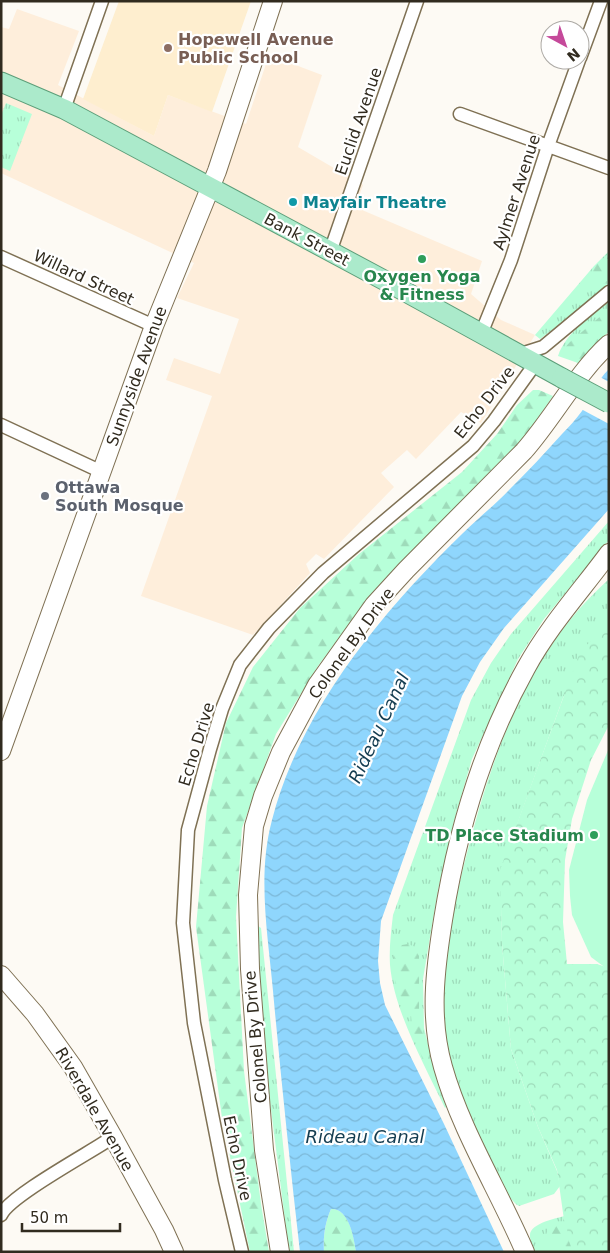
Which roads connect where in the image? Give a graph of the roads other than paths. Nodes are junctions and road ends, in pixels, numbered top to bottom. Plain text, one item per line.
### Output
1 (102, 1) edge
2 (273, 1) edge
3 (417, 1) edge
4 (600, 1) edge
5 (590, 30) edge
6 (576, 70) edge
7 (1, 82) edge
8 (64, 109) junction
9 (460, 114) dead end
10 (548, 146) junction
11 (609, 168) edge
12 (210, 187) junction
13 (330, 252) junction
14 (1, 257) edge
15 (609, 292) edge
16 (154, 326) junction
17 (481, 334) junction
18 (609, 344) edge
19 (518, 354) junction
20 (535, 364) junction
21 (609, 403) edge
22 (1, 425) edge
23 (102, 472) junction
24 (609, 553) edge
25 (609, 568) edge
26 (578, 595) junction
27 (2, 744) edge
28 (1, 975) edge
29 (114, 1137) junction
30 (1, 1214) edge
31 (174, 1252) edge
32 (242, 1252) edge
33 (280, 1252) edge
34 (525, 1252) edge

1 - 8 street
2 - 12 main road, Sunnyside Avenue
3 - 13 street, Euclid Avenue
4 - 5 street, Aylmer Avenue
6 - 10 street, Aylmer Avenue
7 - 8 main road, Bank Street
8 - 12 main road, Bank Street
9 - 10 street
10 - 11 street
10 - 17 street, Aylmer Avenue
12 - 13 main road, Bank Street
12 - 16 main road, Sunnyside Avenue
13 - 17 main road, Bank Street
14 - 16 street, Willard Street
15 - 19 street, Echo Drive
16 - 23 main road, Sunnyside Avenue
17 - 19 main road, Bank Street
18 - 33 main road, Colonel By Drive
19 - 20 main road, Bank Street
20 - 21 main road, Bank Street, bridge
20 - 32 street, Echo Drive
22 - 23 street
23 - 27 main road, Sunnyside Avenue
24 - 26 main road
25 - 26 main road
26 - 34 main road
28 - 29 main road, Riverdale Avenue
29 - 30 street
29 - 31 main road, Riverdale Avenue

